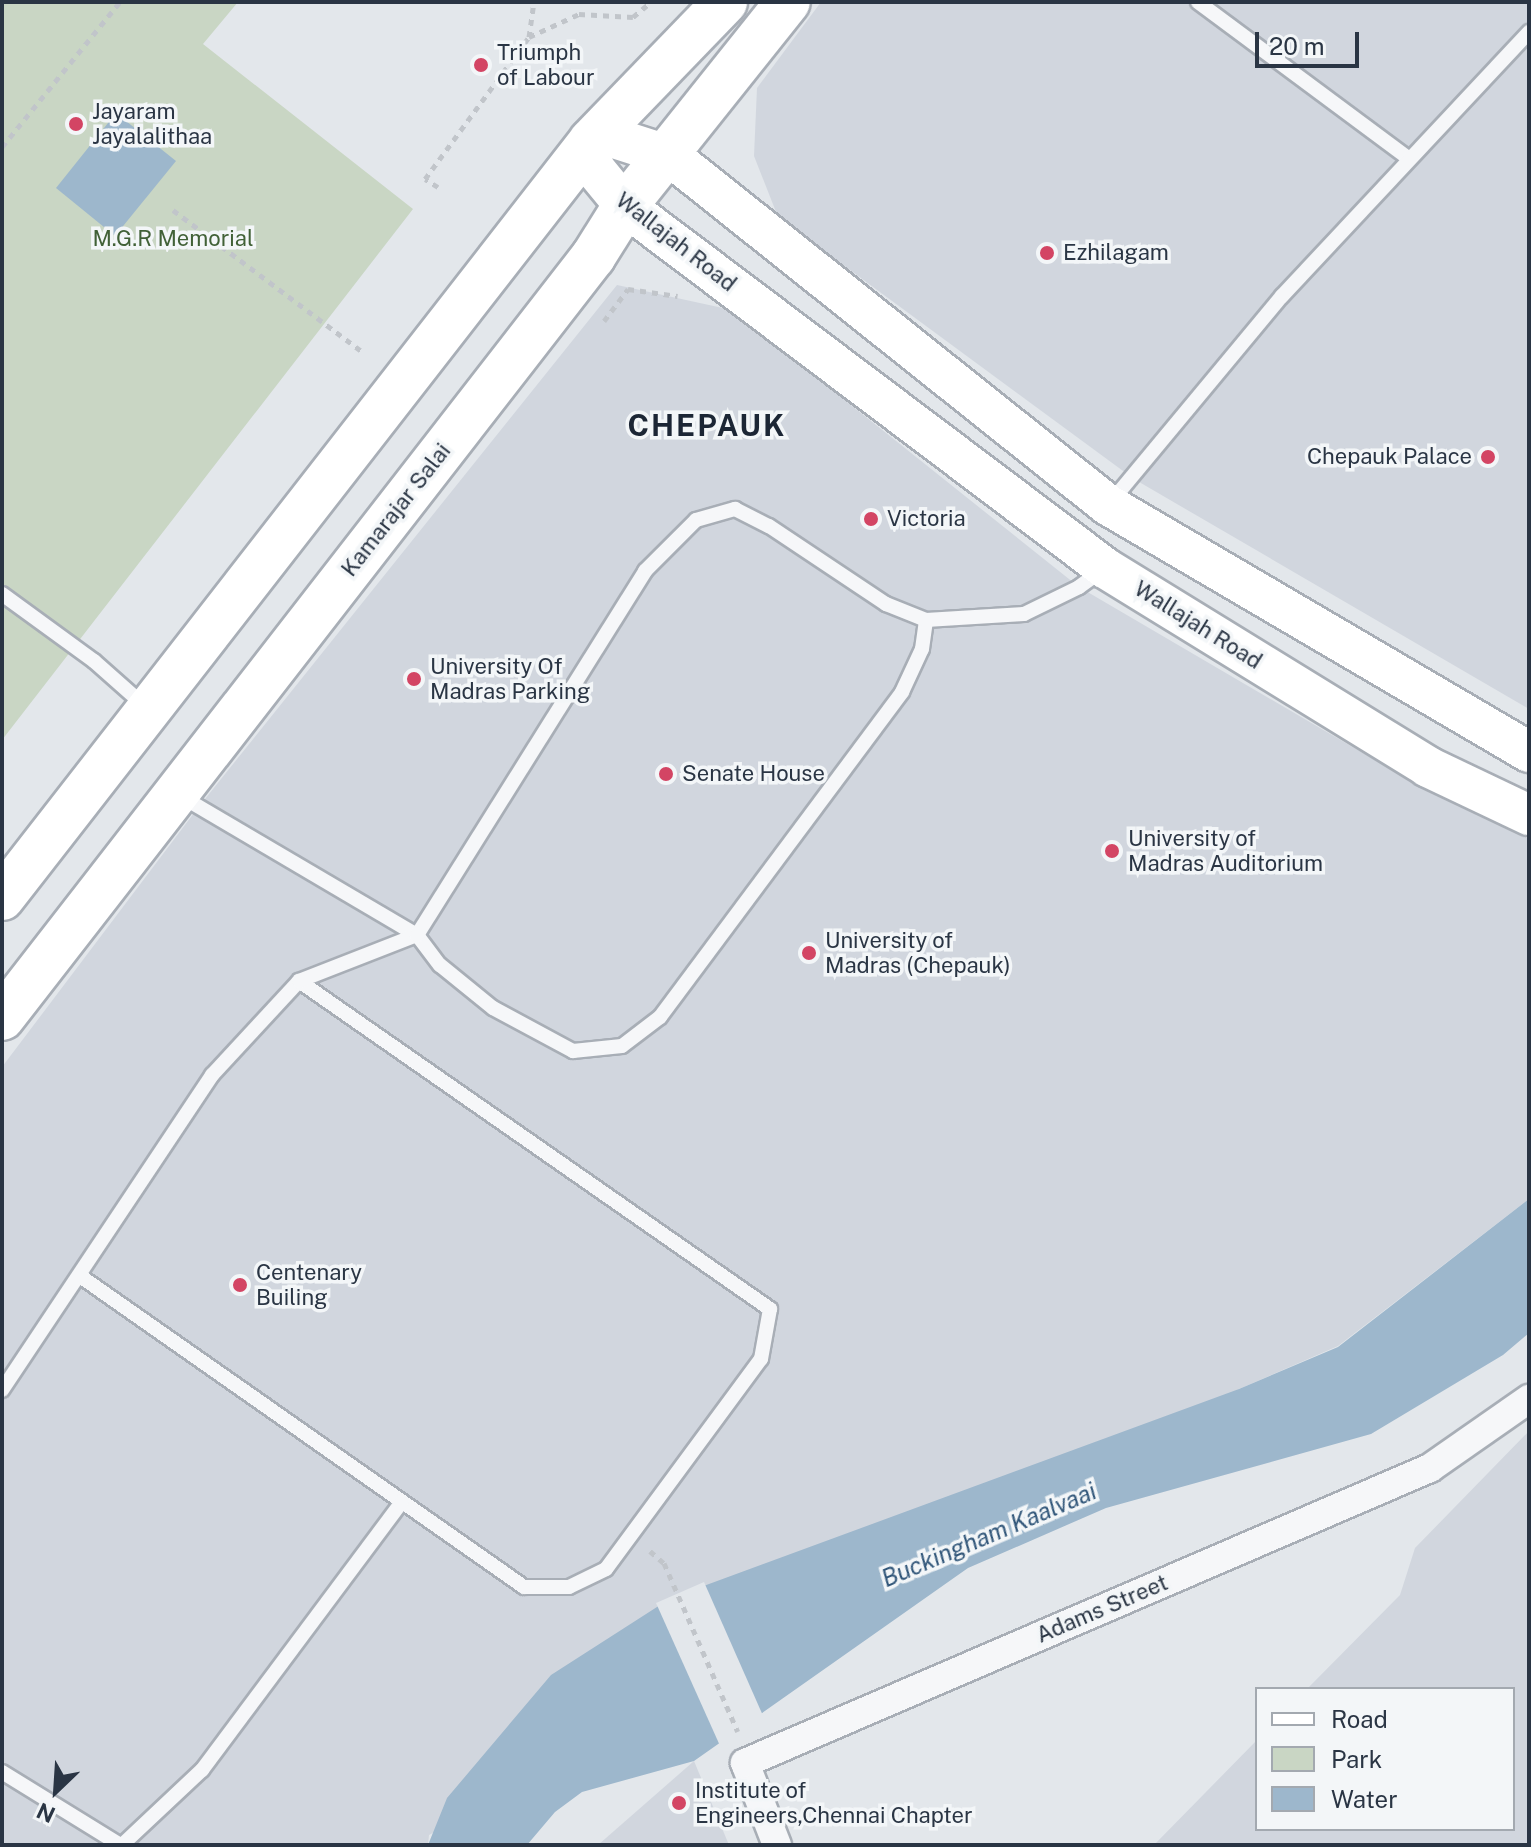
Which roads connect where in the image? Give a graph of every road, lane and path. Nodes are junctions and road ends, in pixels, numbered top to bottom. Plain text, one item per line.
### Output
1 (120, 2) edge
2 (534, 2) edge
3 (651, 2) edge
4 (725, 2) edge
5 (788, 2) edge
6 (1198, 2) edge
7 (1529, 32) edge
8 (529, 37) junction
9 (591, 141) junction
10 (2, 147) edge
11 (670, 156) junction
12 (1408, 158) junction
13 (438, 187) dead end
14 (625, 206) junction
15 (173, 210) dead end
16 (683, 296) dead end
17 (604, 321) dead end
18 (364, 353) dead end
19 (1108, 505) junction
20 (1105, 568) junction
21 (2, 594) edge
22 (926, 620) junction
23 (147, 707) junction
24 (1529, 752) edge
25 (176, 792) junction
26 (1529, 815) edge
27 (2, 898) edge
28 (417, 935) junction
29 (299, 981) junction
30 (2, 1018) edge
31 (80, 1276) junction
32 (2, 1390) edge
33 (1529, 1399) edge
34 (402, 1502) junction
35 (668, 1574) dead end
36 (743, 1745) dead end
37 (2, 1772) edge
38 (121, 1845) edge
39 (777, 1845) edge

1 - 10 path
2 - 8 path
3 - 8 path
4 - 9 main road
5 - 11 main road, Kamarajar Salai
6 - 12 lane
7 - 12 lane
8 - 13 path
9 - 11 main road
9 - 14 main road, Wallajah Road
9 - 23 main road
11 - 14 main road, Kamarajar Salai
11 - 19 main road
12 - 19 lane
14 - 20 main road, Wallajah Road
14 - 25 main road, Kamarajar Salai
15 - 18 path
16 - 17 path
19 - 24 main road
20 - 22 lane
20 - 26 main road, Wallajah Road
21 - 23 lane
22 - 28 lane
22 - 28 lane
23 - 27 main road
25 - 28 lane
25 - 30 main road, Kamarajar Salai
28 - 29 lane
29 - 31 lane
29 - 34 lane
31 - 32 lane
31 - 34 lane
33 - 39 street, Adams Street
34 - 38 lane
35 - 36 path
37 - 38 lane

